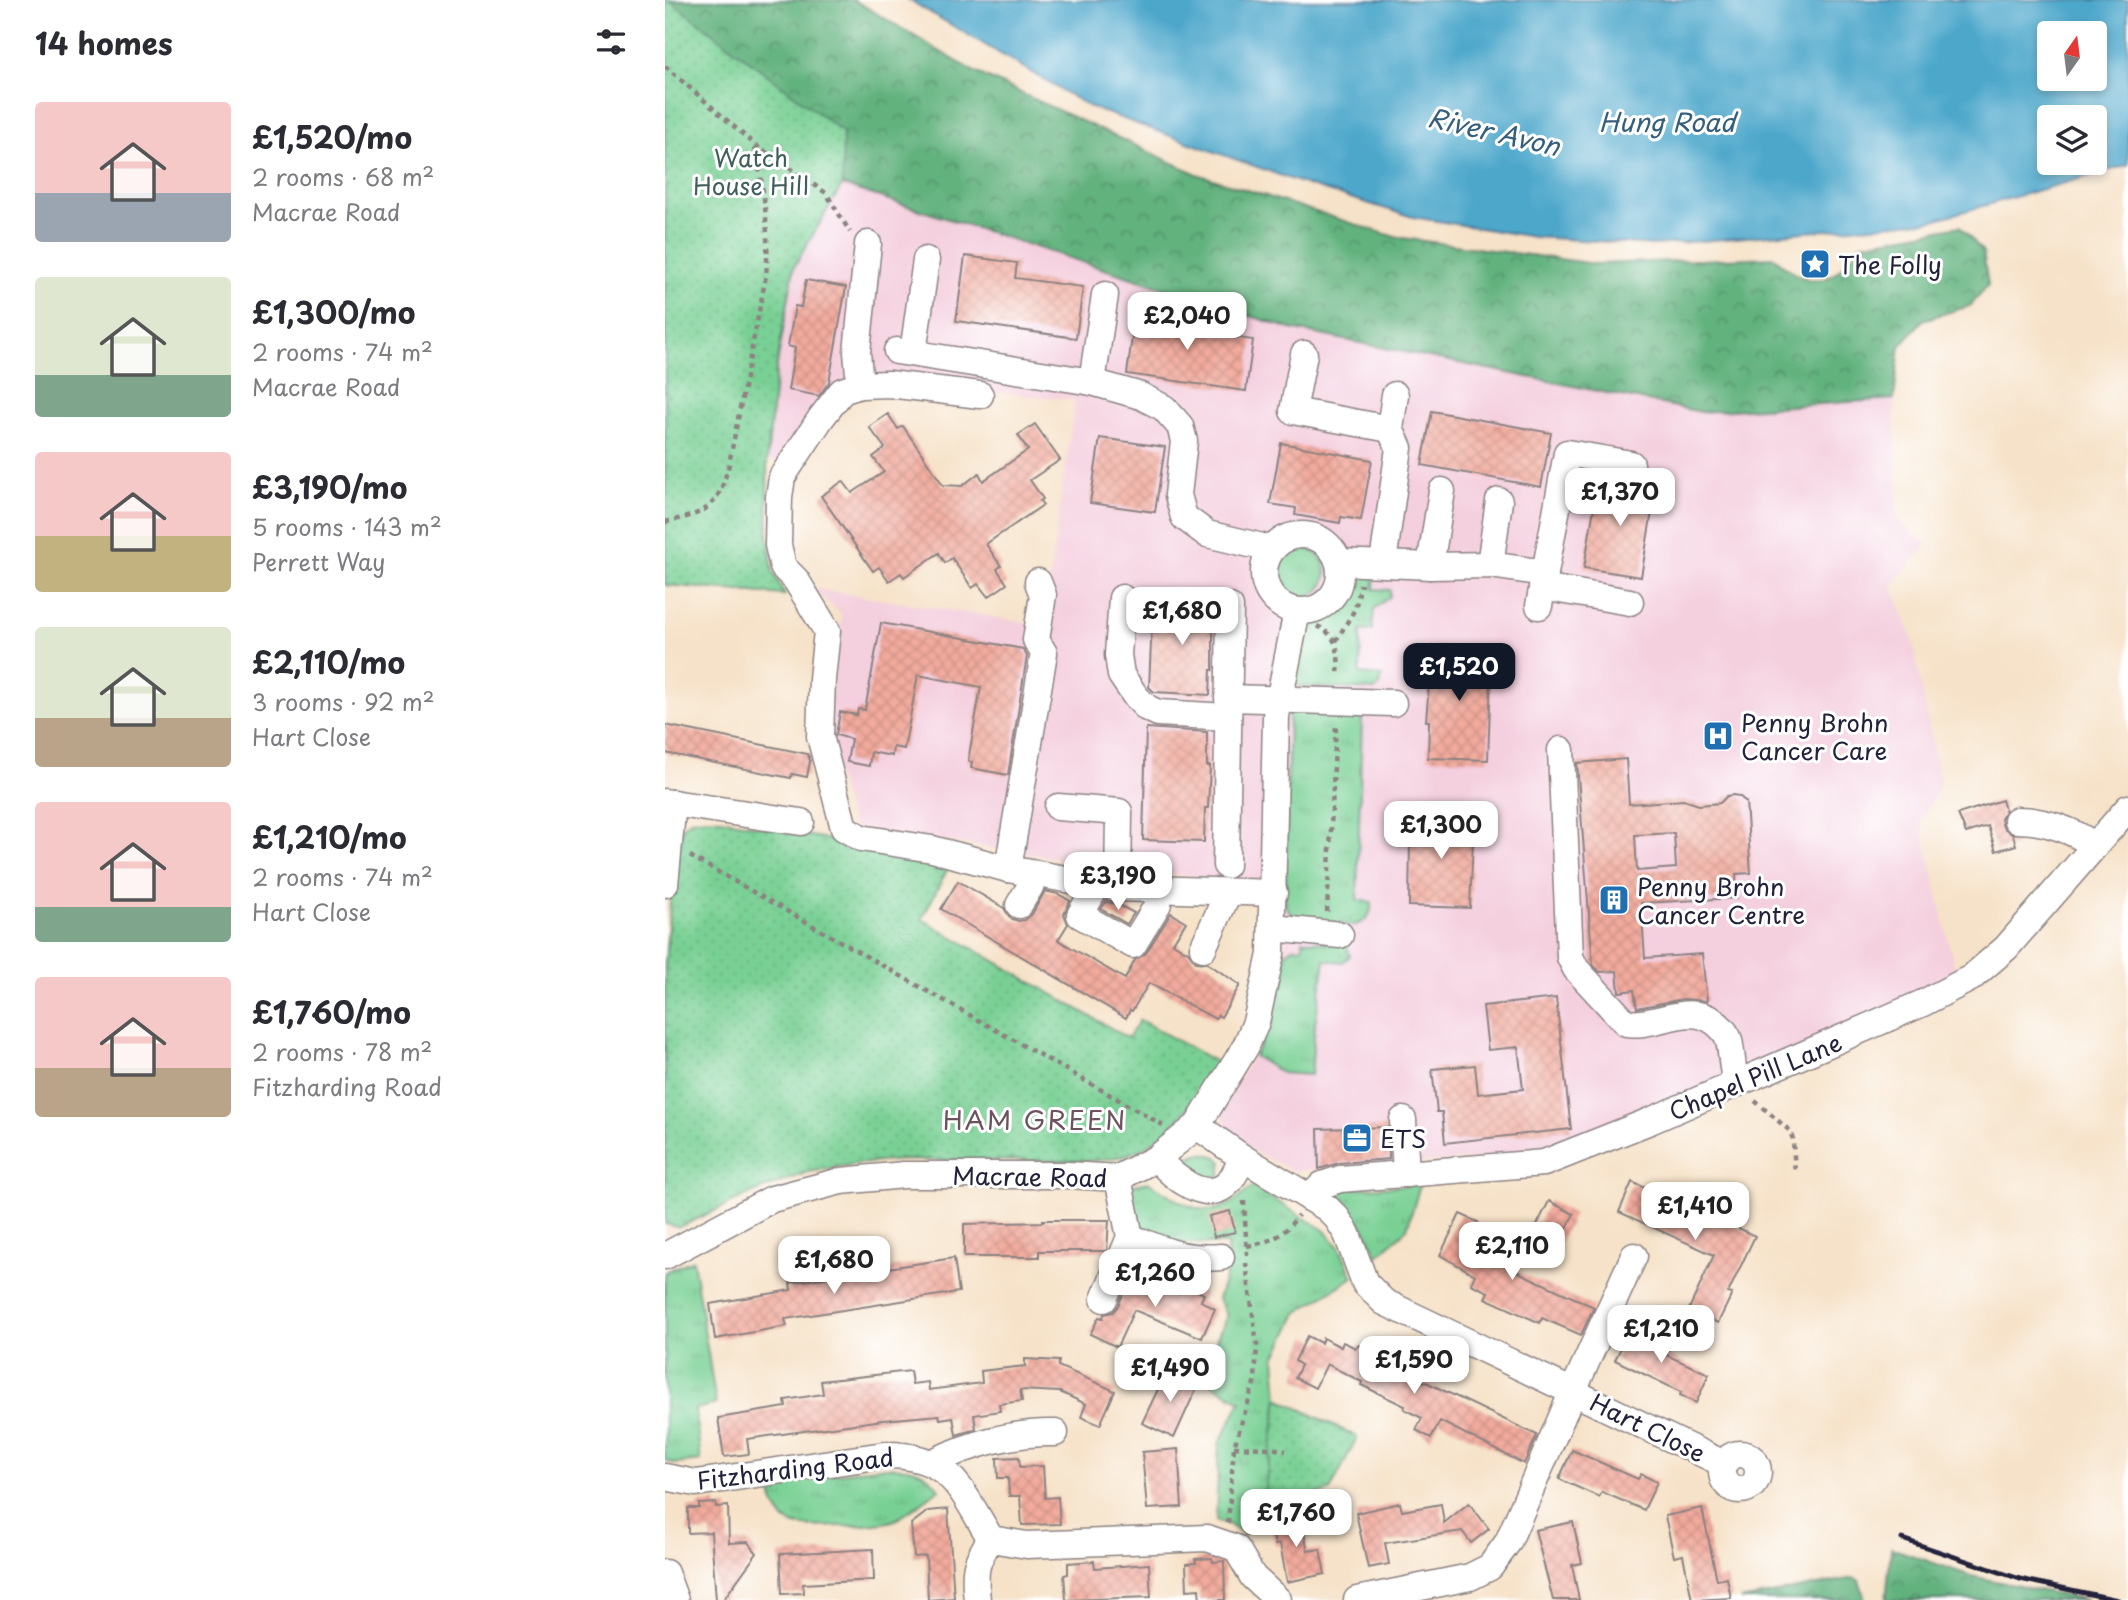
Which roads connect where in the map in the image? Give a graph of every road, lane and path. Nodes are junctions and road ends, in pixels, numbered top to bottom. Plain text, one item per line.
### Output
1 (665, 66) edge
2 (754, 144) junction
3 (868, 244) joint
4 (926, 260) dead end
5 (1105, 295) dead end
6 (1304, 354) dead end
7 (1092, 382) junction
8 (860, 385) junction
9 (981, 395) dead end
10 (1395, 395) dead end
11 (1390, 429) junction
12 (1631, 464) dead end
13 (1442, 491) dead end
14 (1499, 501) dead end
15 (665, 522) edge
16 (1271, 549) junction
17 (1362, 563) junction
18 (1490, 565) junction
19 (1430, 566) junction
20 (1038, 582) dead end
21 (1542, 589) junction
22 (1122, 598) dead end
23 (1630, 602) dead end
24 (1230, 607) dead end
25 (1295, 617) junction
26 (1336, 641) junction
27 (1278, 699) junction
28 (1337, 702) junction
29 (1393, 703) dead end
30 (1228, 708) junction
31 (1561, 750) dead end
32 (669, 802) edge
33 (1058, 807) dead end
34 (2128, 808) edge
35 (2017, 820) dead end
36 (801, 822) dead end
37 (668, 836) junction
38 (2095, 846) junction
39 (1226, 865) dead end
40 (1019, 871) junction
41 (665, 884) edge
42 (1108, 887) junction
43 (1159, 890) junction
44 (1228, 893) junction
45 (1274, 893) junction
46 (1019, 905) dead end
47 (1273, 928) junction
48 (1333, 934) joint
49 (1203, 948) dead end
50 (1739, 1082) junction
51 (1403, 1120) dead end
52 (1191, 1132) junction
53 (1157, 1158) junction
54 (1239, 1166) junction
55 (1406, 1174) junction
56 (1795, 1174) dead end
57 (1118, 1178) junction
58 (1310, 1198) junction
59 (1130, 1237) junction
60 (1247, 1247) junction
61 (665, 1255) edge
62 (1634, 1256) dead end
63 (1221, 1257) dead end
64 (1104, 1299) dead end
65 (1573, 1391) junction
66 (1055, 1433) dead end
67 (1234, 1447) junction
68 (1286, 1451) dead end
69 (933, 1462) junction
70 (1724, 1464) dead end
71 (667, 1483) edge
72 (991, 1539) junction
73 (1236, 1548) junction
74 (665, 1573) edge
75 (675, 1600) edge
76 (977, 1600) edge
77 (1278, 1600) edge
78 (1357, 1600) edge

1 - 2 path
2 - 3 path
2 - 15 path
3 - 8 street
4 - 7 street
5 - 7 street
6 - 11 street
7 - 16 street
8 - 9 street
8 - 40 street
10 - 11 street
11 - 17 street
12 - 21 street
13 - 19 street
14 - 18 street
16 - 17 street
16 - 25 street
17 - 19 street
17 - 25 street
17 - 26 path
18 - 19 street
18 - 21 street
20 - 40 street
21 - 23 street
22 - 30 street
24 - 30 street
25 - 26 path
25 - 27 street, Macrae Road
26 - 28 path
27 - 28 street
27 - 30 street
27 - 45 street, Macrae Road
28 - 29 street
28 - 48 path
30 - 39 street
31 - 50 street
32 - 36 street
32 - 37 street
33 - 42 street
34 - 38 street, Chapel Pill Lane
35 - 38 street
37 - 41 street
37 - 52 path
38 - 50 street, Chapel Pill Lane
40 - 42 street
40 - 46 street
42 - 43 street
42 - 43 street
43 - 44 street
44 - 45 street
44 - 49 street
45 - 47 street, Macrae Road
47 - 48 street
47 - 52 street, Macrae Road
50 - 55 street, Chapel Pill Lane
50 - 56 path
51 - 55 street
52 - 53 street, Macrae Road
52 - 54 street, Hart Close
53 - 54 street
53 - 57 street, Macrae Road
54 - 58 street, Hart Close
54 - 60 path
55 - 58 street, Chapel Pill Lane
57 - 59 street
57 - 61 street, Macrae Road
58 - 60 path
58 - 65 street, Hart Close
59 - 63 street
59 - 64 street
60 - 67 path
62 - 65 street, Hart Close
65 - 70 street, Hart Close
65 - 78 street
66 - 69 street
67 - 68 path
67 - 73 path
69 - 71 street, Fitzharding Road
69 - 72 street
72 - 73 street
72 - 76 street
73 - 77 street
74 - 75 street

